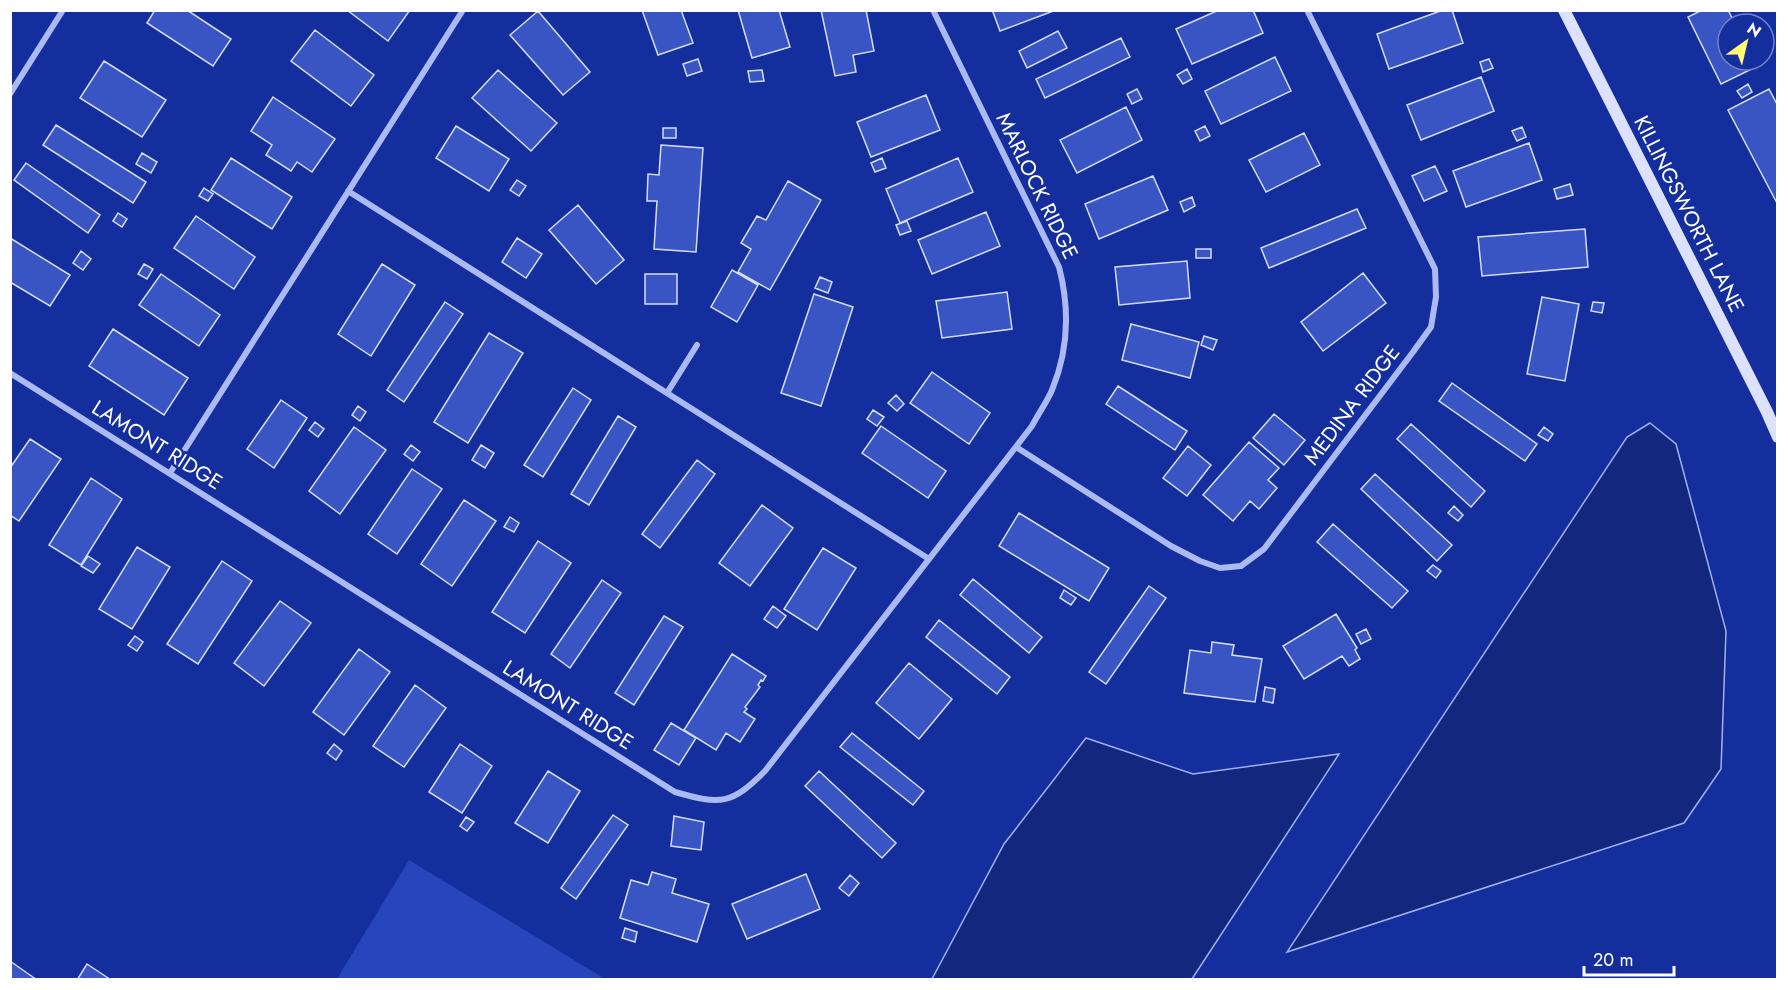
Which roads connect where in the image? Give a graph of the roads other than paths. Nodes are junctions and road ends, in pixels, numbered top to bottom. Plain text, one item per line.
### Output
1 (63, 10) edge
2 (463, 10) edge
3 (933, 10) edge
4 (1307, 10) edge
5 (1564, 10) edge
6 (10, 94) edge
7 (348, 191) junction
8 (697, 345) dead end
9 (10, 373) edge
10 (667, 393) junction
11 (1778, 437) edge
12 (1016, 447) junction
13 (170, 473) junction
14 (929, 558) junction

1 - 6 street
2 - 7 street
3 - 12 street, MARLOCK RIDGE
4 - 12 street, MEDINA RIDGE
5 - 11 street, KILLINGSWORTH LANE
7 - 10 street
7 - 13 street
8 - 10 street
9 - 13 street, LAMONT RIDGE
10 - 14 street
12 - 14 street, LAMONT RIDGE
13 - 14 street, LAMONT RIDGE

